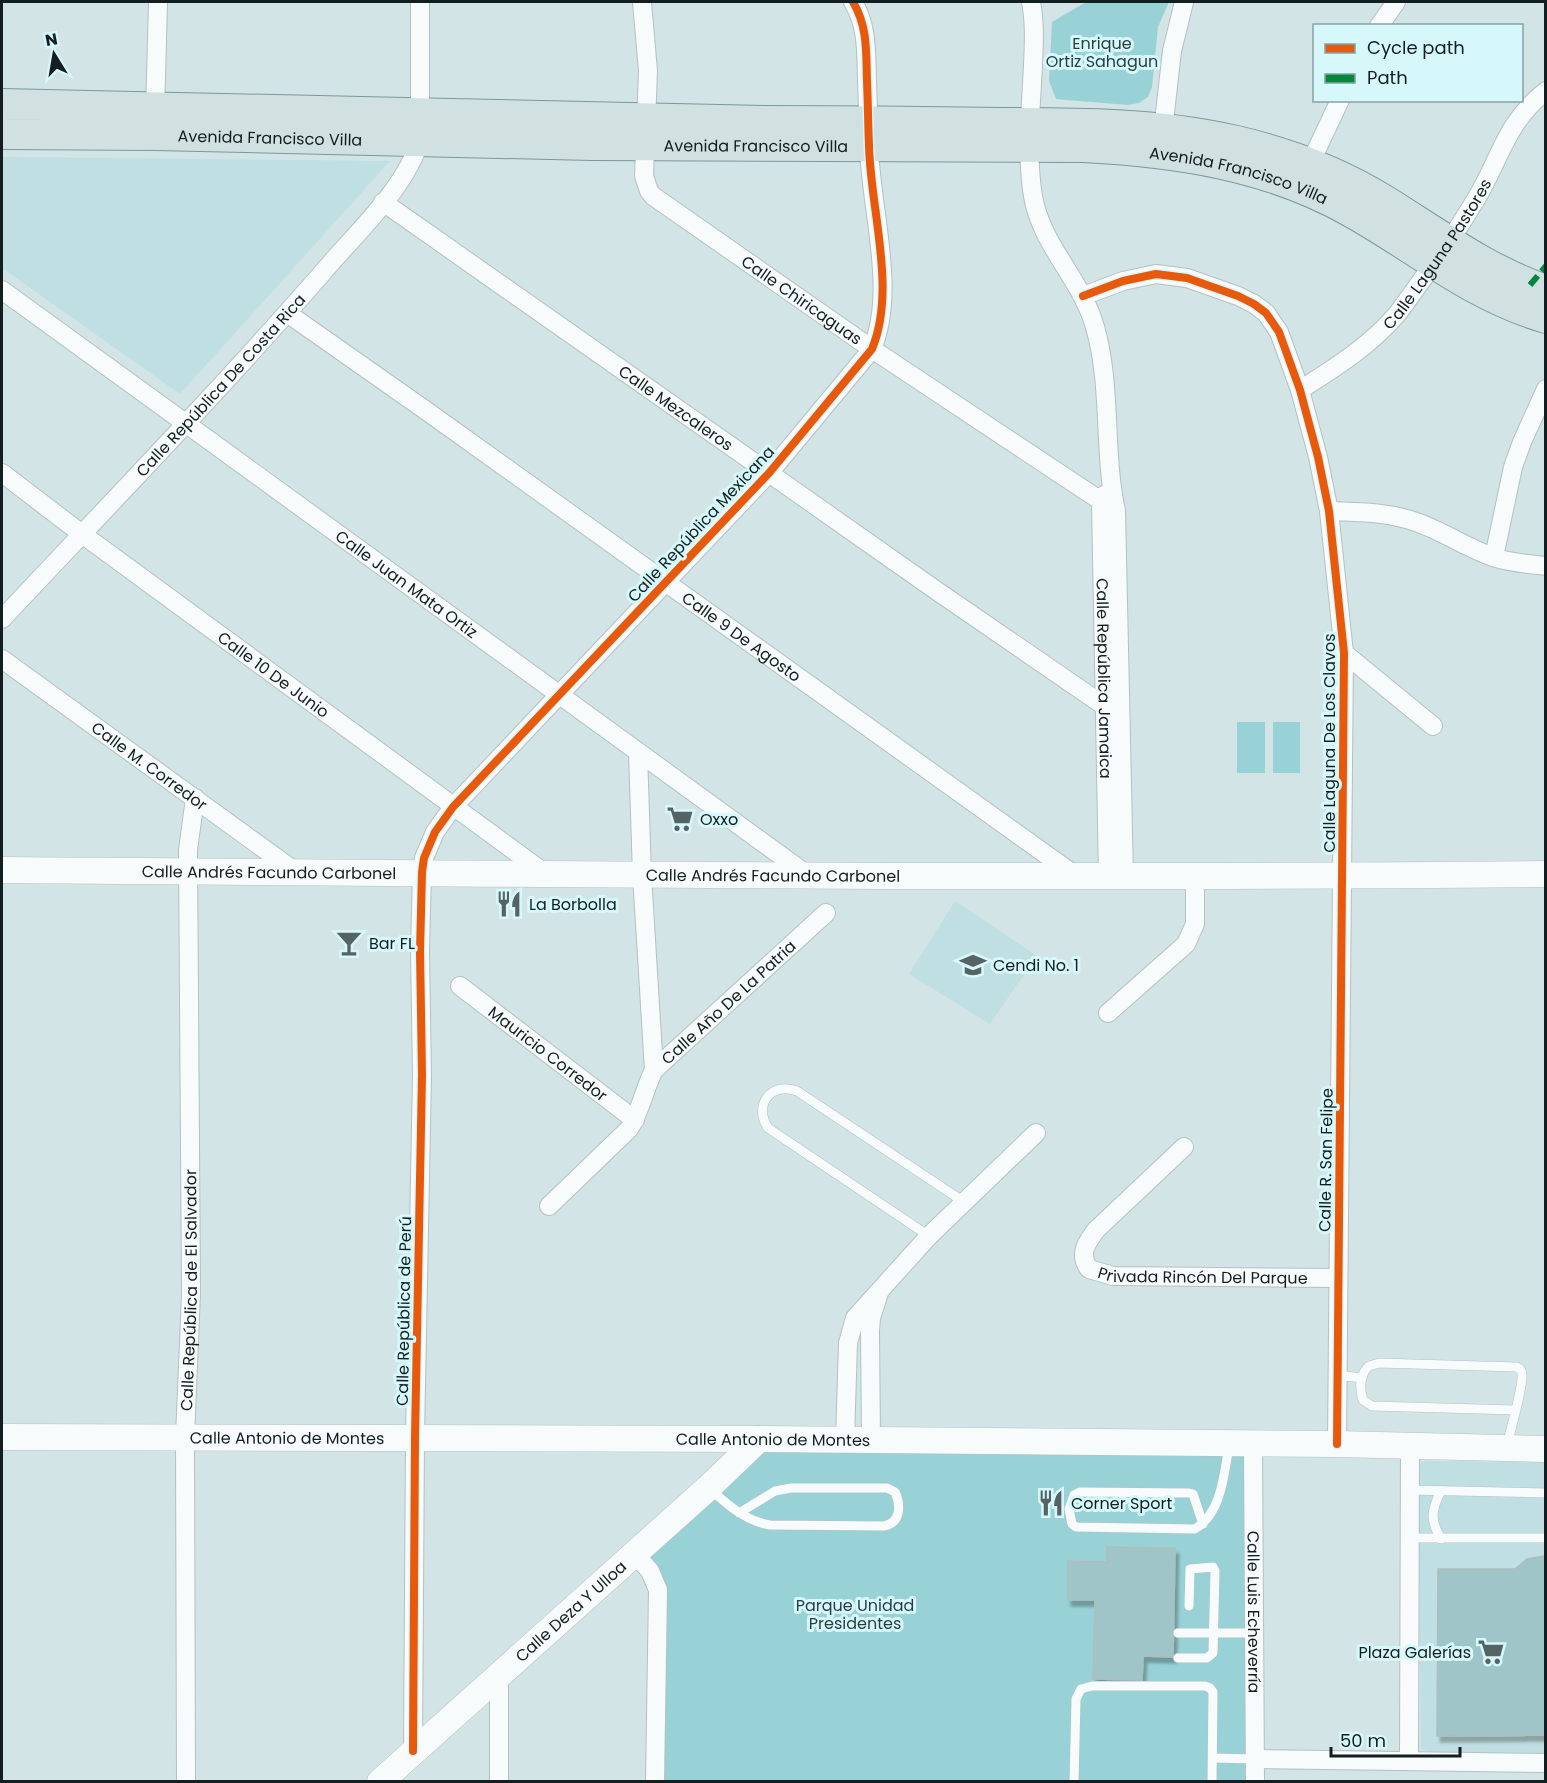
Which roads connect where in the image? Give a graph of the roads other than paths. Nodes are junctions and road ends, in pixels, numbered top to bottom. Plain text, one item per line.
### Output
1 (158, 2) edge
2 (420, 2) edge
3 (642, 2) edge
4 (853, 2) edge
5 (1031, 2) edge
6 (1184, 2) edge
7 (1396, 2) edge
8 (1380, 24) edge
9 (1545, 91) edge
10 (1339, 102) edge
11 (2, 104) edge
12 (155, 121) junction
13 (421, 127) junction
14 (646, 132) junction
15 (2, 134) edge
16 (869, 134) junction
17 (1030, 135) junction
18 (1162, 141) junction
19 (1305, 176) junction
20 (383, 202) junction
21 (1440, 253) junction
22 (2, 290) edge
23 (1545, 290) edge
24 (1083, 296) junction
25 (287, 313) junction
26 (1545, 318) edge
27 (872, 349) junction
28 (1545, 389) edge
29 (1300, 390) junction
30 (185, 423) junction
31 (2, 473) edge
32 (769, 473) junction
33 (1109, 507) junction
34 (1329, 511) junction
35 (82, 534) junction
36 (1494, 557) junction
37 (1545, 566) edge
38 (666, 582) junction
39 (2, 619) edge
40 (1344, 653) junction
41 (2, 659) edge
42 (558, 696) junction
43 (1104, 706) junction
44 (1119, 716) junction
45 (1433, 726) dead end
46 (638, 753) junction
47 (195, 798) junction
48 (453, 807) junction
49 (2, 870) edge
50 (188, 872) junction
51 (296, 872) junction
52 (422, 872) junction
53 (546, 874) junction
54 (1545, 874) edge
55 (642, 875) junction
56 (1343, 876) junction
57 (811, 877) junction
58 (1077, 877) junction
59 (1116, 877) junction
60 (1195, 877) junction
61 (826, 913) dead end
62 (460, 986) dead end
63 (1108, 1013) dead end
64 (654, 1070) junction
65 (635, 1120) junction
66 (1036, 1133) dead end
67 (1184, 1147) dead end
68 (964, 1202) junction
69 (549, 1206) dead end
70 (929, 1236) junction
71 (1338, 1278) junction
72 (880, 1289) junction
73 (1337, 1375) junction
74 (1362, 1378) junction
75 (1515, 1410) junction
76 (2, 1437) edge
77 (185, 1437) junction
78 (415, 1437) junction
79 (759, 1439) junction
80 (845, 1440) junction
81 (872, 1440) junction
82 (1241, 1443) junction
83 (1337, 1444) junction
84 (1410, 1447) junction
85 (1506, 1448) junction
86 (1545, 1449) edge
87 (708, 1488) junction
88 (1410, 1490) junction
89 (1441, 1491) junction
90 (1545, 1493) edge
91 (739, 1513) junction
92 (1203, 1524) junction
93 (1410, 1538) junction
94 (1545, 1538) edge
95 (1441, 1539) junction
96 (635, 1554) junction
97 (1189, 1606) dead end
98 (1254, 1632) junction
99 (1178, 1633) dead end
100 (1213, 1633) junction
101 (1178, 1658) dead end
102 (499, 1674) junction
103 (413, 1751) junction
104 (1213, 1758) junction
105 (1255, 1759) junction
106 (1409, 1760) junction
107 (1545, 1763) edge
108 (186, 1782) edge
109 (380, 1782) edge
110 (499, 1782) edge
111 (655, 1782) edge
112 (1074, 1782) edge
113 (1212, 1782) edge
114 (1255, 1782) edge

1 - 12 street
2 - 13 street
3 - 14 street, Calle Chiricaguas
4 - 16 street, Calle República Mexicana
5 - 17 street, Calle República Jamaica
6 - 18 street
7 - 8 street
9 - 21 street, Calle Laguna Pastores
10 - 19 street
11 - 12 main road, Avenida Francisco Villa
12 - 13 main road, Avenida Francisco Villa
12 - 15 main road, Avenida Francisco Villa
13 - 14 main road, Avenida Francisco Villa
13 - 20 street, Calle República De Costa Rica
14 - 16 main road, Avenida Francisco Villa
14 - 27 street, Calle Chiricaguas
16 - 17 main road, Avenida Francisco Villa
16 - 27 street, Calle República Mexicana
17 - 18 main road, Avenida Francisco Villa
17 - 24 street, Calle República Jamaica
18 - 19 main road, Avenida Francisco Villa
19 - 21 main road, Avenida Francisco Villa
20 - 25 street, Calle República De Costa Rica
20 - 32 street, Calle Mezcaleros
21 - 23 main road, Avenida Francisco Villa
21 - 26 main road, Avenida Francisco Villa
21 - 29 street, Calle Laguna Pastores
22 - 30 street, Calle Juan Mata Ortiz
24 - 29 street, Calle Laguna De Los Clavos
24 - 33 street, Calle República Jamaica
25 - 30 street, Calle República De Costa Rica
25 - 38 street, Calle 9 De Agosto
27 - 32 street, Calle República Mexicana
27 - 33 street, Calle Chiricaguas
28 - 36 street
29 - 34 street, Calle Laguna De Los Clavos
30 - 35 street, Calle República De Costa Rica
30 - 42 street, Calle Juan Mata Ortiz
31 - 35 street, Calle 10 De Junio
32 - 38 street, Calle República Mexicana
32 - 43 street, Calle Mezcaleros
33 - 43 street, Calle República Jamaica
33 - 44 street, Calle República Jamaica
34 - 36 street
34 - 40 street, Calle Laguna De Los Clavos
35 - 39 street, Calle República De Costa Rica
35 - 48 street, Calle 10 De Junio
36 - 37 street
38 - 42 street, Calle República Mexicana
38 - 58 street, Calle 9 De Agosto
40 - 45 street
40 - 56 street, Calle Laguna De Los Clavos
41 - 47 street, Calle M. Corredor
42 - 46 street, Calle Juan Mata Ortiz
42 - 48 street, Calle República Mexicana
43 - 44 street, Calle Mezcaleros
43 - 59 street, Calle República Jamaica
44 - 59 street, Calle República Jamaica
46 - 55 street
46 - 57 street, Calle Juan Mata Ortiz
47 - 50 street, Calle República de El Salvador
47 - 51 street, Calle M. Corredor
48 - 52 street, Calle República Mexicana
48 - 53 street, Calle 10 De Junio
49 - 50 main road, Calle Andrés Facundo Carbonel
50 - 51 main road, Calle Andrés Facundo Carbonel
50 - 77 street, Calle República de El Salvador
51 - 52 main road, Calle Andrés Facundo Carbonel
52 - 53 main road, Calle Andrés Facundo Carbonel
52 - 78 street, Calle República de Perú
53 - 55 main road, Calle Andrés Facundo Carbonel
54 - 56 main road, Calle Andrés Facundo Carbonel
55 - 57 main road, Calle Andrés Facundo Carbonel
55 - 64 street
56 - 60 main road, Calle Andrés Facundo Carbonel
56 - 71 street, Calle R. San Felipe
57 - 58 main road, Calle Andrés Facundo Carbonel
58 - 59 main road, Calle Andrés Facundo Carbonel
59 - 60 main road, Calle Andrés Facundo Carbonel
60 - 63 street
61 - 64 street, Calle Año De La Patria
62 - 65 street, Mauricio Corredor
64 - 65 street, Calle Año De La Patria
65 - 69 street, Calle Año De La Patria
66 - 68 street
67 - 71 street, Privada Rincón Del Parque
68 - 70 street
68 - 70 lane
70 - 72 street
71 - 73 street, Calle R. San Felipe
72 - 80 street
72 - 81 street
73 - 74 lane
73 - 83 street, Calle R. San Felipe
74 - 75 lane
74 - 75 lane
75 - 85 lane
76 - 77 main road, Calle Antonio de Montes
77 - 78 main road, Calle Antonio de Montes
77 - 108 street, Calle República de El Salvador
78 - 79 main road, Calle Antonio de Montes
78 - 103 street, Calle República de Perú
79 - 80 main road, Calle Antonio de Montes
79 - 87 main road, Calle Deza Y Ulloa
80 - 81 main road, Calle Antonio de Montes
81 - 82 main road, Calle Antonio de Montes
82 - 83 main road, Calle Antonio de Montes
82 - 92 lane
82 - 98 street, Calle Luis Echeverría
83 - 84 main road, Calle Antonio de Montes
84 - 85 main road, Calle Antonio de Montes
84 - 88 street
85 - 86 main road, Calle Antonio de Montes
87 - 91 lane
87 - 96 main road, Calle Deza Y Ulloa
88 - 89 lane
88 - 93 street
89 - 90 lane
89 - 95 lane
91 - 91 lane
92 - 92 lane
93 - 95 lane
93 - 106 street
94 - 95 lane
96 - 102 main road, Calle Deza Y Ulloa
96 - 111 street
97 - 100 lane
98 - 100 lane
98 - 105 street, Calle Luis Echeverría
99 - 100 lane
100 - 101 lane
102 - 103 main road, Calle Deza Y Ulloa
102 - 110 street
103 - 109 main road, Calle Deza Y Ulloa
104 - 105 lane
104 - 112 lane
104 - 113 lane
105 - 106 street
105 - 114 street, Calle Luis Echeverría
106 - 107 street

